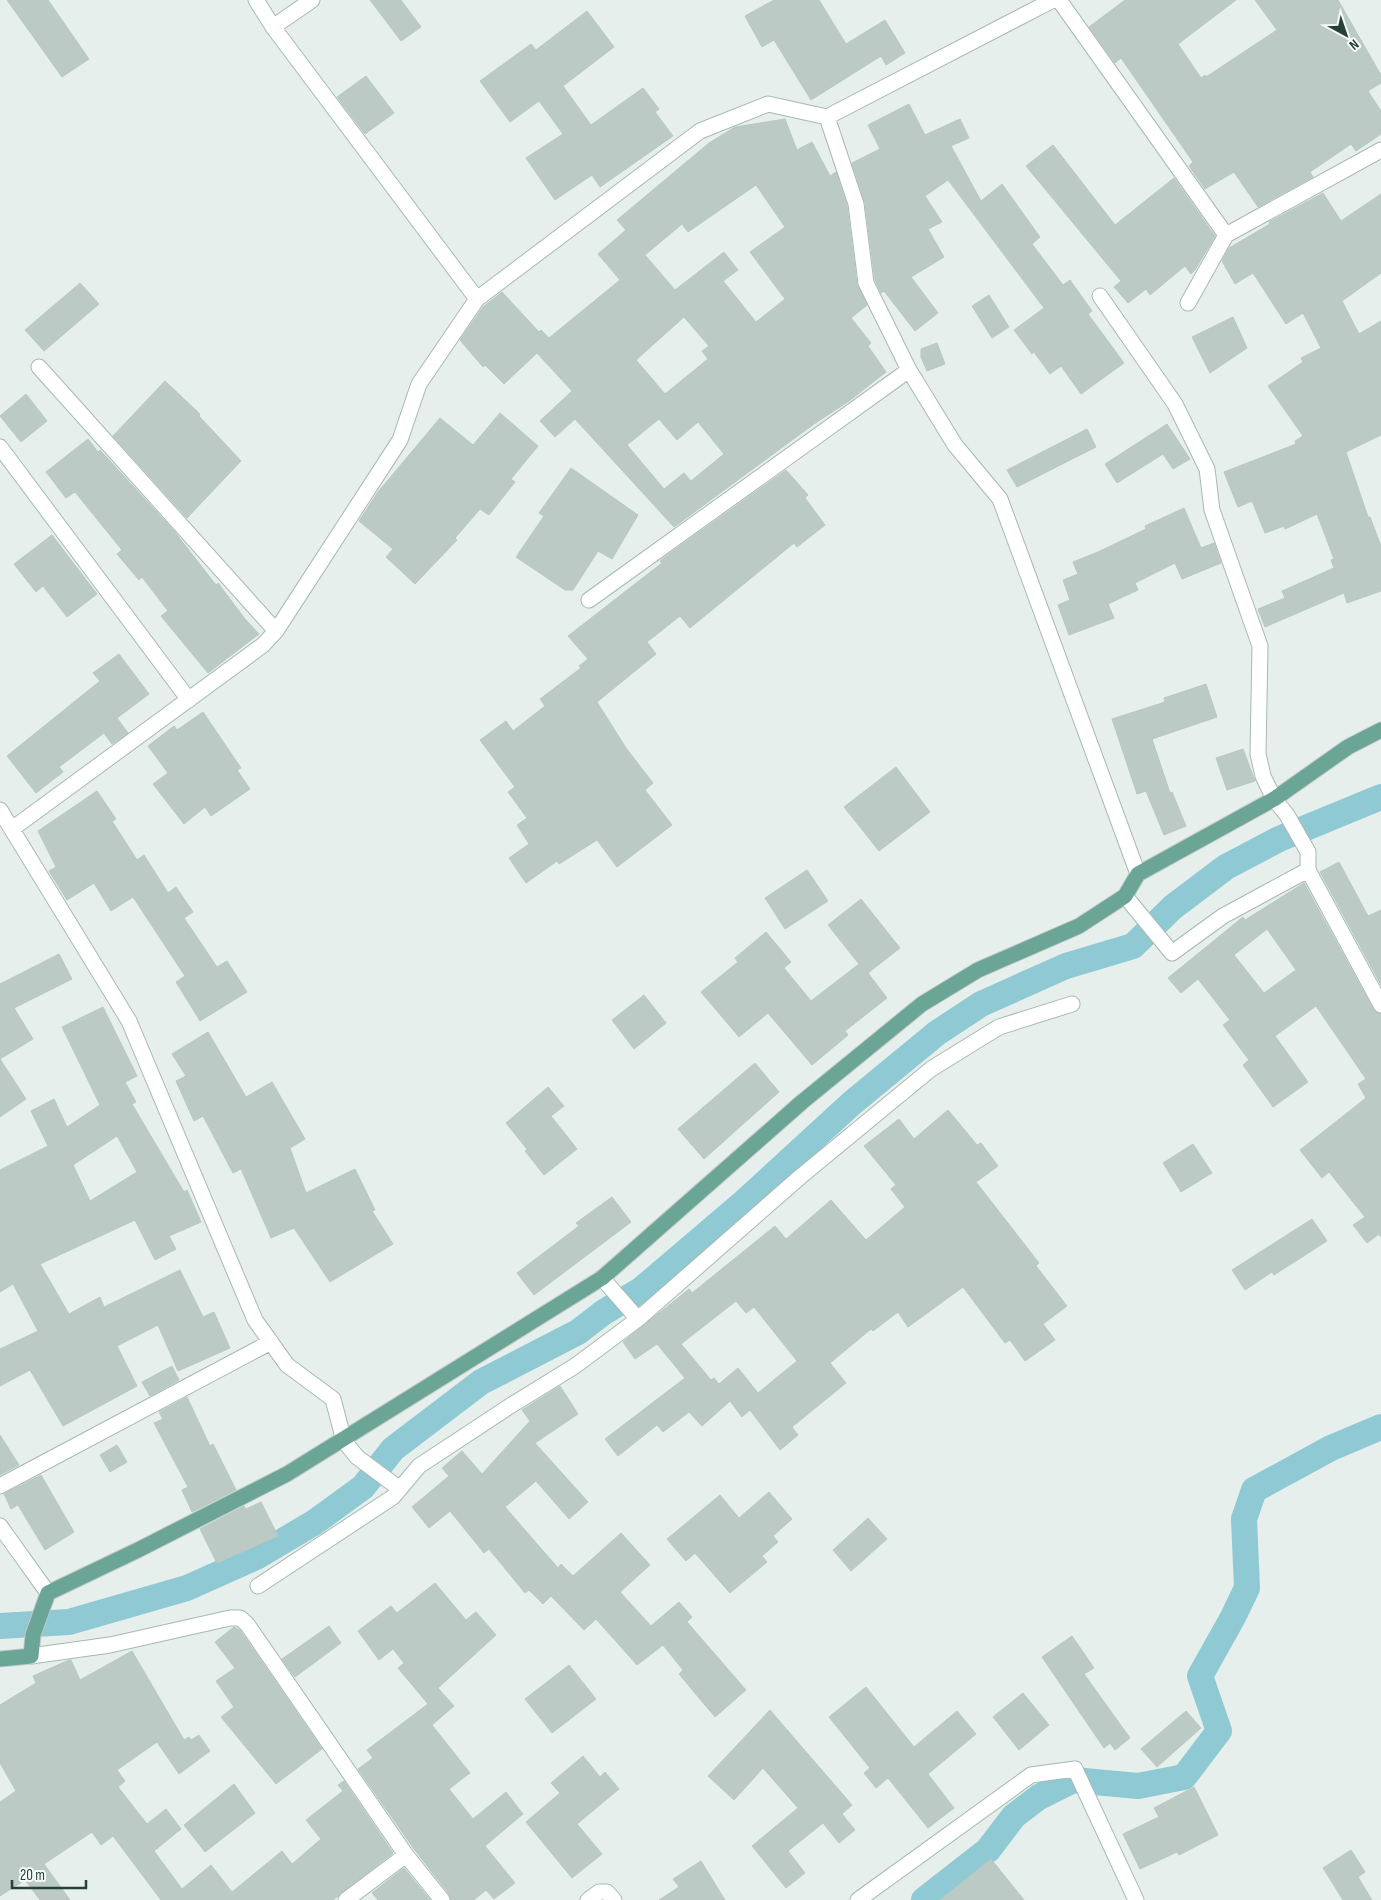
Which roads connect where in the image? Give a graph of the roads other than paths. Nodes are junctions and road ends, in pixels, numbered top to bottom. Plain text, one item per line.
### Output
1 (256, 0) edge
2 (312, 0) edge
3 (1053, 0) edge
4 (1059, 0) edge
5 (273, 27) junction
6 (827, 117) junction
7 (1381, 150) edge
8 (1226, 235) junction
9 (1100, 296) dead end
10 (477, 299) junction
11 (1188, 303) dead end
12 (39, 367) dead end
13 (909, 370) junction
14 (0, 447) edge
15 (589, 600) dead end
16 (276, 631) junction
17 (189, 700) junction
18 (1381, 730) edge
19 (1274, 799) junction
20 (0, 810) edge
21 (12, 829) junction
22 (1308, 870) junction
23 (1138, 874) junction
24 (1125, 896) junction
25 (1072, 1004) dead end
26 (1381, 1005) edge
27 (602, 1278) junction
28 (638, 1319) junction
29 (271, 1342) junction
30 (344, 1441) junction
31 (394, 1485) junction
32 (0, 1486) edge
33 (0, 1526) edge
34 (258, 1586) dead end
35 (45, 1600) junction
36 (31, 1656) junction
37 (0, 1659) edge
38 (406, 1855) junction
39 (346, 1900) edge
40 (442, 1900) edge
41 (588, 1900) edge
42 (614, 1900) edge
43 (858, 1900) edge
44 (1136, 1900) edge

1 - 5 street
2 - 5 street
3 - 6 street
4 - 8 street
5 - 10 street
6 - 10 street
6 - 13 street
7 - 8 street
8 - 11 street
9 - 19 street
10 - 16 street
12 - 16 street
13 - 15 street
13 - 23 street
14 - 17 street
16 - 17 street
17 - 21 street
18 - 19 main road
19 - 22 street
19 - 23 main road
20 - 21 street
21 - 29 street
22 - 24 street
22 - 26 street
23 - 24 main road
24 - 27 main road
25 - 28 street
27 - 28 street
27 - 30 main road
28 - 31 street
29 - 30 street
29 - 32 street
30 - 31 street
30 - 35 main road
31 - 34 street
33 - 35 street
35 - 36 main road
36 - 37 main road
36 - 38 street
38 - 39 street
38 - 40 street
41 - 42 street
43 - 44 street

